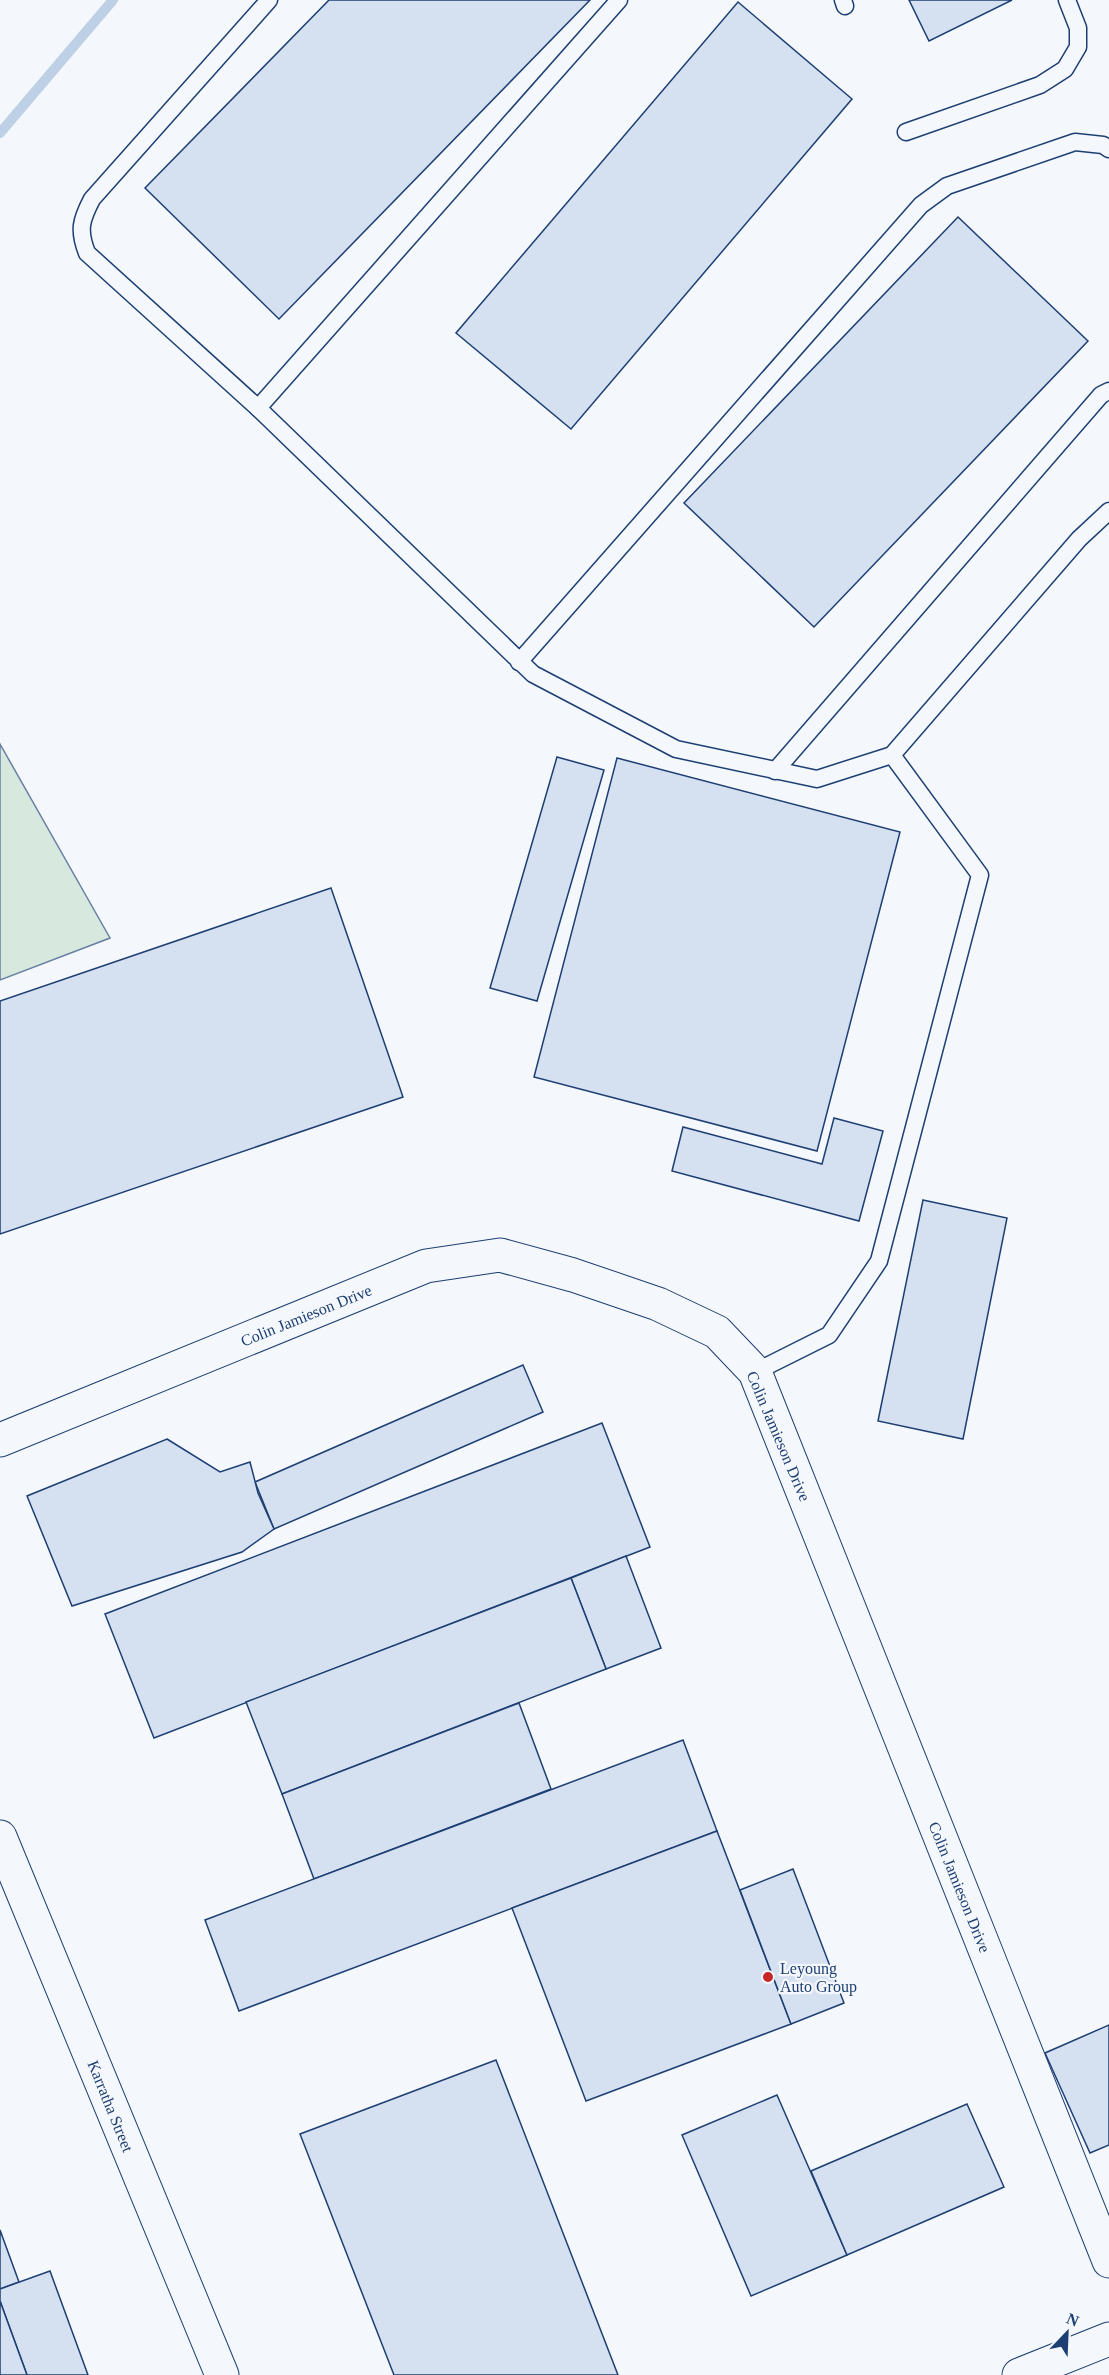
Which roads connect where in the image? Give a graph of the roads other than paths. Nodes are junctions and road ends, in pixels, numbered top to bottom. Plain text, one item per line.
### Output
1 (269, 0) edge
2 (619, 0) edge
3 (1067, 0) edge
4 (906, 132) dead end
5 (1106, 147) edge
6 (1109, 391) edge
7 (258, 408) junction
8 (1109, 511) edge
9 (519, 662) junction
10 (892, 755) junction
11 (775, 771) junction
12 (755, 1372) junction
13 (0, 1440) edge
14 (0, 1837) edge
15 (1109, 2261) edge
16 (1109, 2339) edge
17 (222, 2375) edge
18 (1019, 2375) edge

1 - 7 lane
2 - 7 lane
3 - 4 lane
5 - 9 lane
6 - 11 lane
7 - 9 lane
8 - 10 lane
9 - 11 lane
10 - 11 lane
10 - 12 lane
12 - 13 street, Colin Jamieson Drive
12 - 15 street, Colin Jamieson Drive
14 - 17 street, Karratha Street
16 - 18 street

